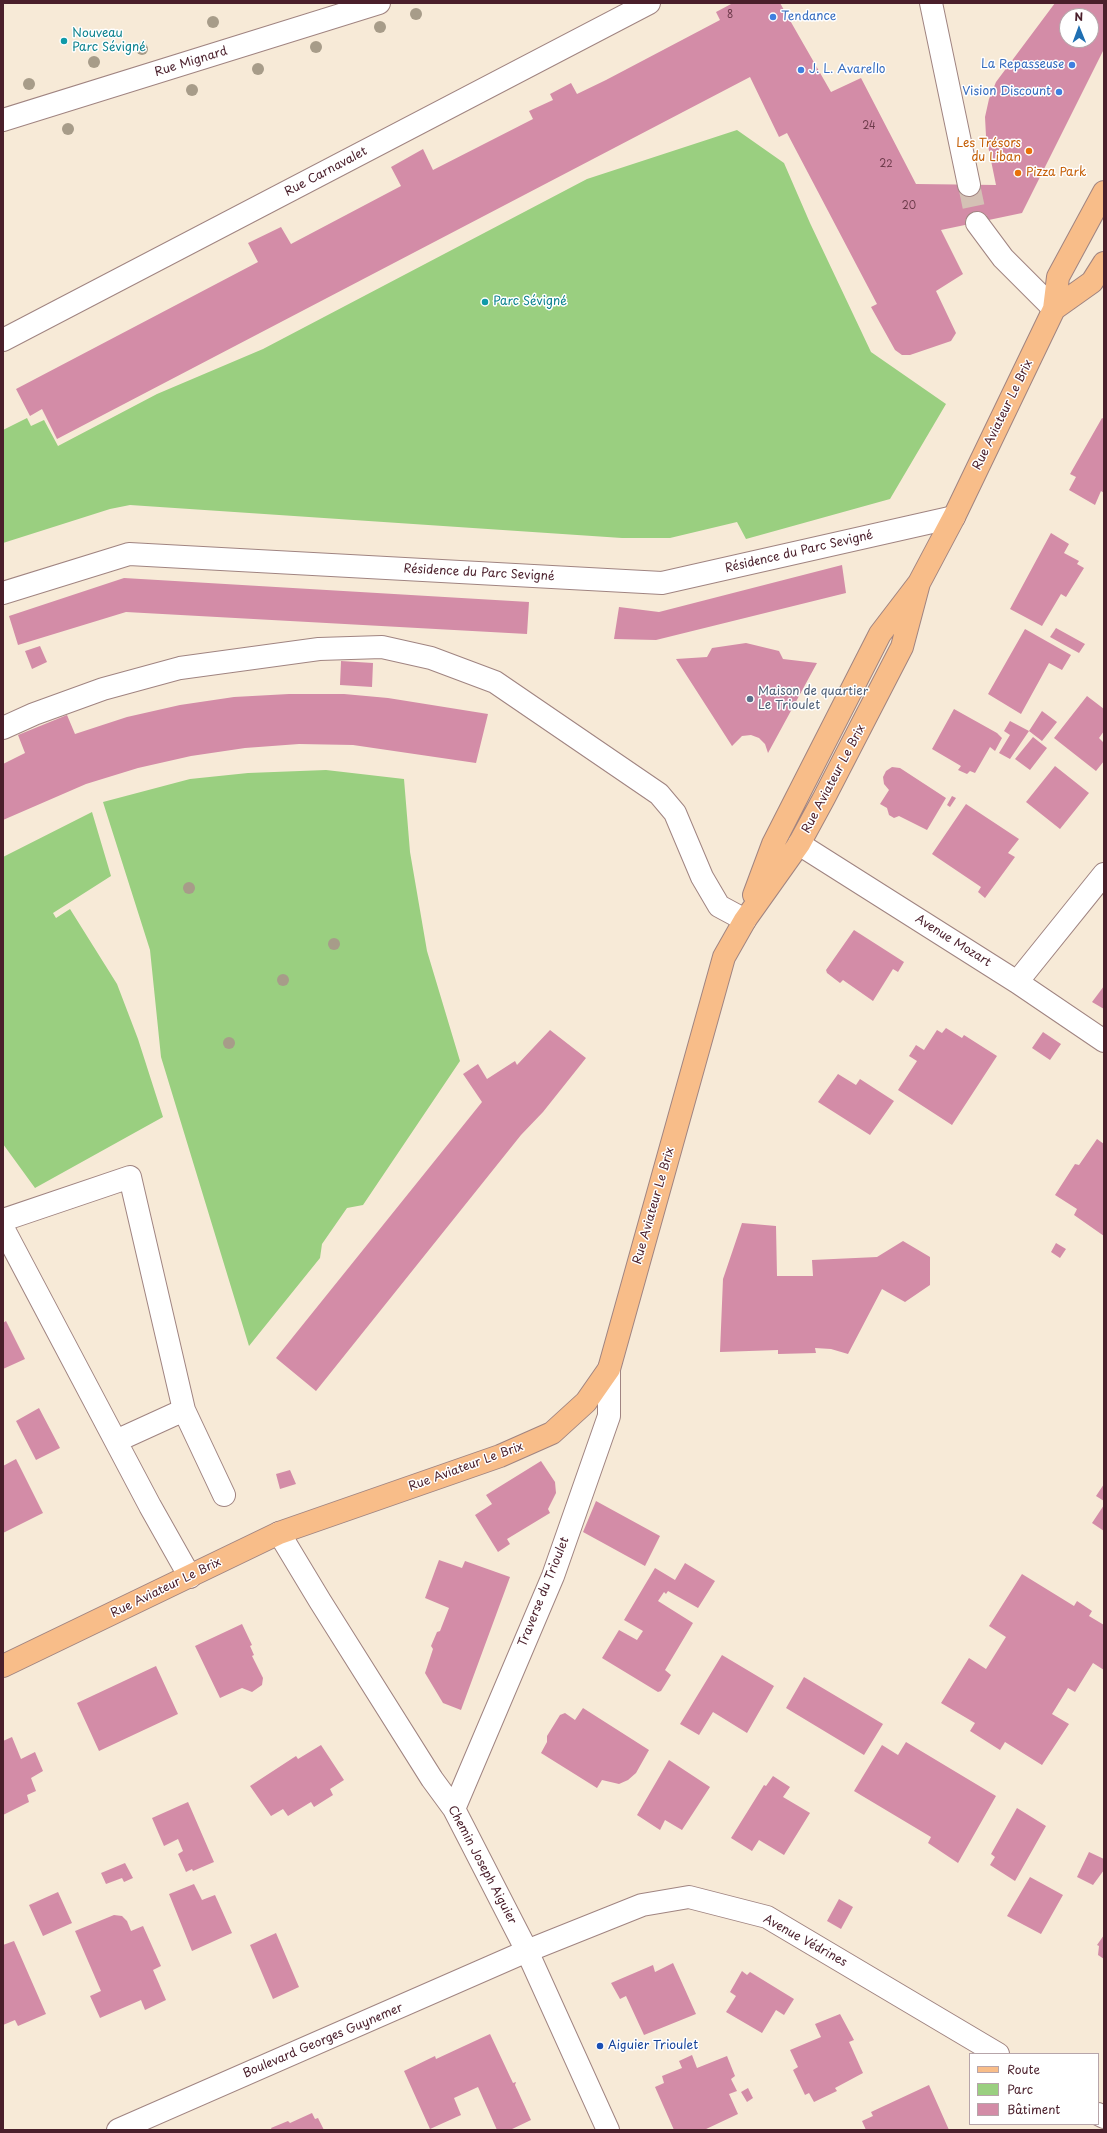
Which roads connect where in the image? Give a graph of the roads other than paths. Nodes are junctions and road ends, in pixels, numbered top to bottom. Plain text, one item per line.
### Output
1 (379, 3) edge
2 (649, 3) edge
3 (931, 3) edge
4 (3, 120) edge
5 (969, 185) tunnel mouth
6 (1104, 192) edge
7 (977, 223) tunnel mouth
8 (1104, 263) edge
9 (1054, 309) junction
10 (3, 340) edge
11 (954, 517) junction
12 (919, 582) junction
13 (3, 593) edge
14 (3, 728) edge
15 (799, 844) junction
16 (1104, 874) edge
17 (745, 920) junction
18 (1017, 982) junction
19 (1104, 1041) edge
20 (3, 1220) edge
21 (3, 1228) edge
22 (609, 1369) junction
23 (184, 1410) junction
24 (116, 1442) junction
25 (224, 1495) dead end
26 (279, 1533) junction
27 (190, 1577) junction
28 (3, 1666) edge
29 (454, 1809) junction
30 (527, 1951) junction
31 (996, 2053) edge
32 (118, 2130) edge
33 (608, 2130) edge

1 - 4 street, Rue Mignard
2 - 10 street, Rue Carnavalet
3 - 5 street
6 - 9 main road
7 - 9 street
8 - 9 main road, Rue Aviateur Le Brix
9 - 11 main road, Rue Aviateur Le Brix
11 - 12 main road, Rue Aviateur Le Brix
11 - 13 street, Résidence du Parc Sevigné
12 - 15 main road, Rue Aviateur Le Brix
12 - 17 main road, Rue Aviateur Le Brix
14 - 17 street
15 - 17 main road, Rue Aviateur Le Brix
15 - 18 street, Avenue Mozart
16 - 18 street
17 - 22 main road, Rue Aviateur Le Brix
18 - 19 street, Avenue Mozart
20 - 23 street
21 - 24 street
22 - 26 main road, Rue Aviateur Le Brix
22 - 29 street, Traverse du Trioulet
23 - 24 street
23 - 25 street
24 - 27 street
26 - 27 main road, Rue Aviateur Le Brix
26 - 29 street, Chemin Joseph Aiguier
27 - 28 main road, Rue Aviateur Le Brix
29 - 30 street, Chemin Joseph Aiguier
30 - 31 street, Avenue Védrines
30 - 32 street, Boulevard Georges Guynemer
30 - 33 street, Chemin Joseph Aiguier

